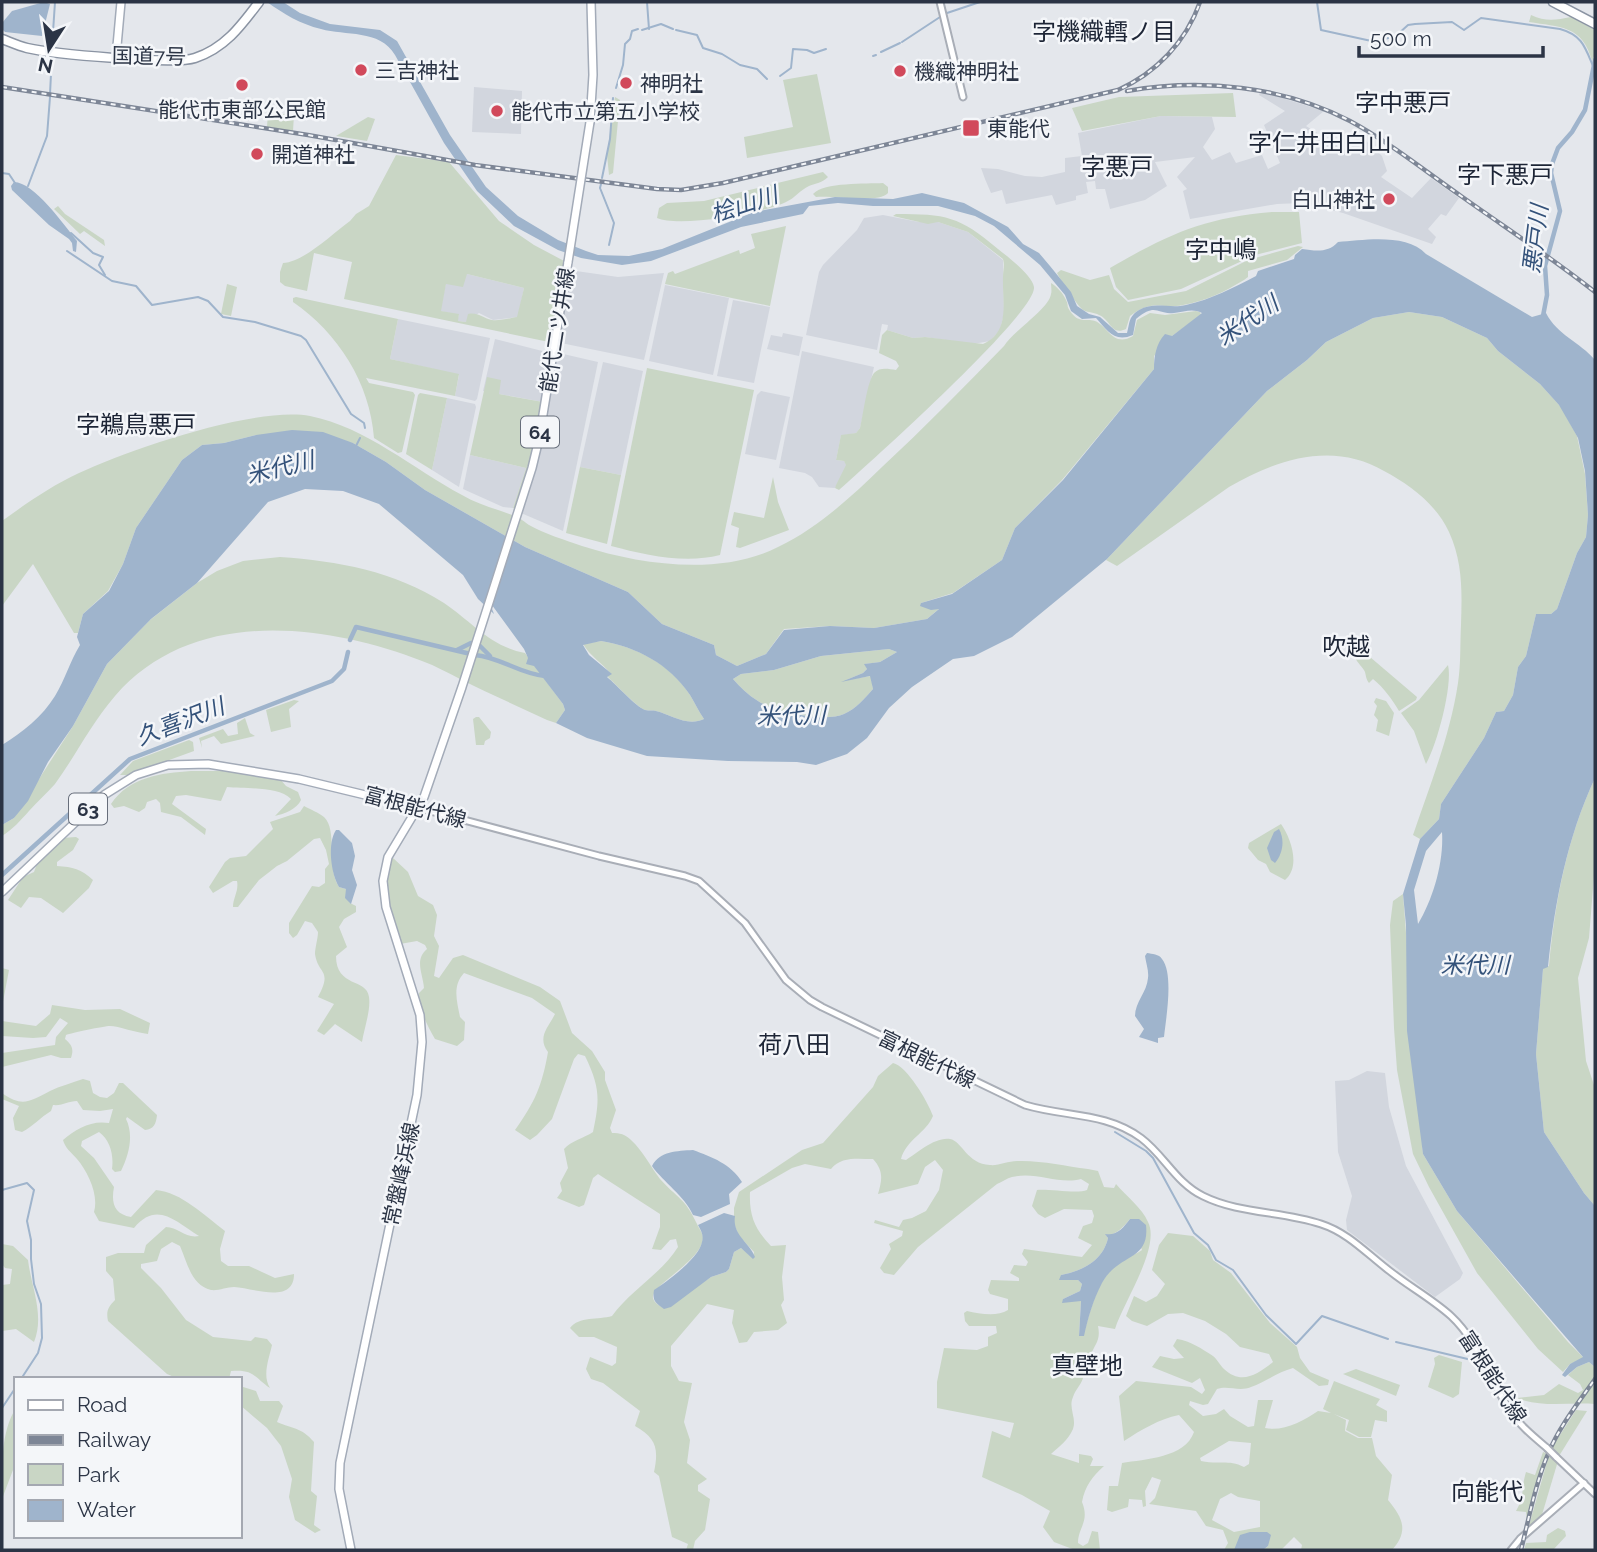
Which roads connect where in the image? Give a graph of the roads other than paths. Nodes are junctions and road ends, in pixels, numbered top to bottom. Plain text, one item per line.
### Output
1 (121, 2) edge
2 (259, 2) edge
3 (591, 2) edge
4 (940, 2) edge
5 (1557, 4) edge
6 (1595, 24) edge
7 (2, 39) edge
8 (116, 57) junction
9 (963, 97) dead end
10 (419, 808) junction
11 (2, 891) edge
12 (1584, 1483) junction
13 (1595, 1494) edge
14 (351, 1550) edge
15 (1511, 1550) edge

1 - 8 main road
2 - 8 highway, 国道7号
3 - 10 main road, 能代二ツ井線 / 64, bridge
4 - 9 main road
5 - 6 highway
7 - 8 highway, 国道7号
10 - 11 main road, 富根能代線 / 63
10 - 12 main road, 富根能代線, bridge
10 - 14 main road, 常盤峰浜線
12 - 13 main road, 富根能代線
12 - 15 main road

